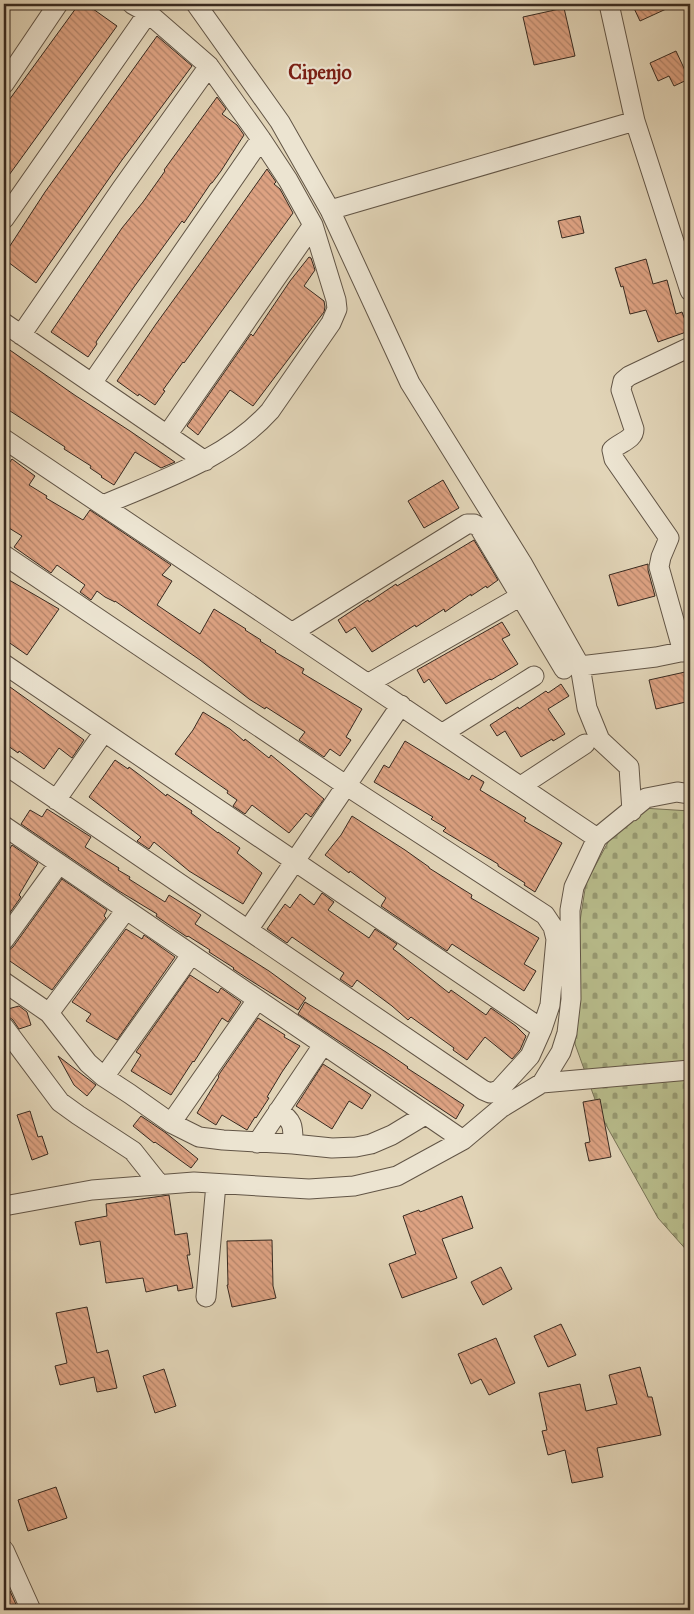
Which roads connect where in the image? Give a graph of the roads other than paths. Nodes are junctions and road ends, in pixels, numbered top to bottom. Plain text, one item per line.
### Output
1 (58, 4) edge
2 (196, 4) edge
3 (609, 4) edge
4 (140, 9) edge
5 (209, 66) junction
6 (4, 84) edge
7 (635, 121) junction
8 (261, 139) junction
9 (330, 210) junction
10 (4, 219) edge
11 (313, 225) junction
12 (690, 291) edge
13 (4, 323) edge
14 (21, 335) junction
15 (690, 347) edge
16 (92, 384) junction
17 (167, 435) junction
18 (4, 438) edge
19 (205, 461) junction
20 (103, 505) junction
21 (4, 556) edge
22 (522, 596) junction
23 (293, 632) junction
24 (687, 651) edge
25 (4, 664) edge
26 (572, 667) junction
27 (534, 676) dead end
28 (369, 683) junction
29 (401, 705) junction
30 (104, 732) junction
31 (443, 733) junction
32 (584, 744) dead end
33 (4, 764) edge
34 (346, 786) junction
35 (521, 786) junction
36 (690, 794) edge
37 (56, 800) junction
38 (632, 811) junction
39 (4, 826) edge
40 (597, 838) junction
41 (295, 861) junction
42 (59, 864) junction
43 (126, 910) junction
44 (248, 930) junction
45 (4, 940) edge
46 (191, 955) junction
47 (4, 982) edge
48 (257, 1000) junction
49 (49, 1014) junction
50 (4, 1027) edge
51 (542, 1028) junction
52 (323, 1045) junction
53 (690, 1070) edge
54 (104, 1077) junction
55 (542, 1083) junction
56 (278, 1111) junction
57 (425, 1115) junction
58 (171, 1123) junction
59 (463, 1140) junction
60 (256, 1143) junction
61 (292, 1144) junction
62 (216, 1184) junction
63 (160, 1185) junction
64 (4, 1206) edge
65 (206, 1297) dead end
66 (4, 1550) edge
67 (29, 1604) edge

1 - 6 street
2 - 9 street
3 - 7 street
4 - 5 street
4 - 10 street
5 - 8 street
5 - 14 street
7 - 9 street
7 - 12 street
8 - 11 street
8 - 16 street
9 - 26 street
11 - 17 street
11 - 19 street
13 - 14 street
14 - 16 street
15 - 24 street
16 - 17 street
17 - 19 street
18 - 20 street
19 - 20 street
20 - 23 street
21 - 34 street
22 - 23 street
22 - 26 street
22 - 28 street
23 - 28 street
24 - 26 street
25 - 30 street
26 - 38 street
27 - 31 street
28 - 29 street
29 - 31 street
29 - 34 street
30 - 37 street
30 - 41 street
31 - 35 street
32 - 35 street
33 - 37 street
34 - 41 street
34 - 51 street
35 - 40 street
36 - 38 street
37 - 44 street
38 - 40 street
39 - 42 street
40 - 55 street
41 - 44 street
41 - 51 street
42 - 43 street
42 - 45 street
43 - 46 street
43 - 49 street
44 - 51 street
46 - 48 street
46 - 54 street
47 - 49 street
48 - 52 street
48 - 58 street
49 - 54 street
50 - 63 street
52 - 56 street
52 - 57 street
53 - 55 street
54 - 58 street
55 - 59 street
56 - 60 street
56 - 61 street
57 - 59 street
57 - 61 street
58 - 60 street
59 - 62 street
60 - 61 street
62 - 63 street
62 - 65 street
63 - 64 street
66 - 67 street

